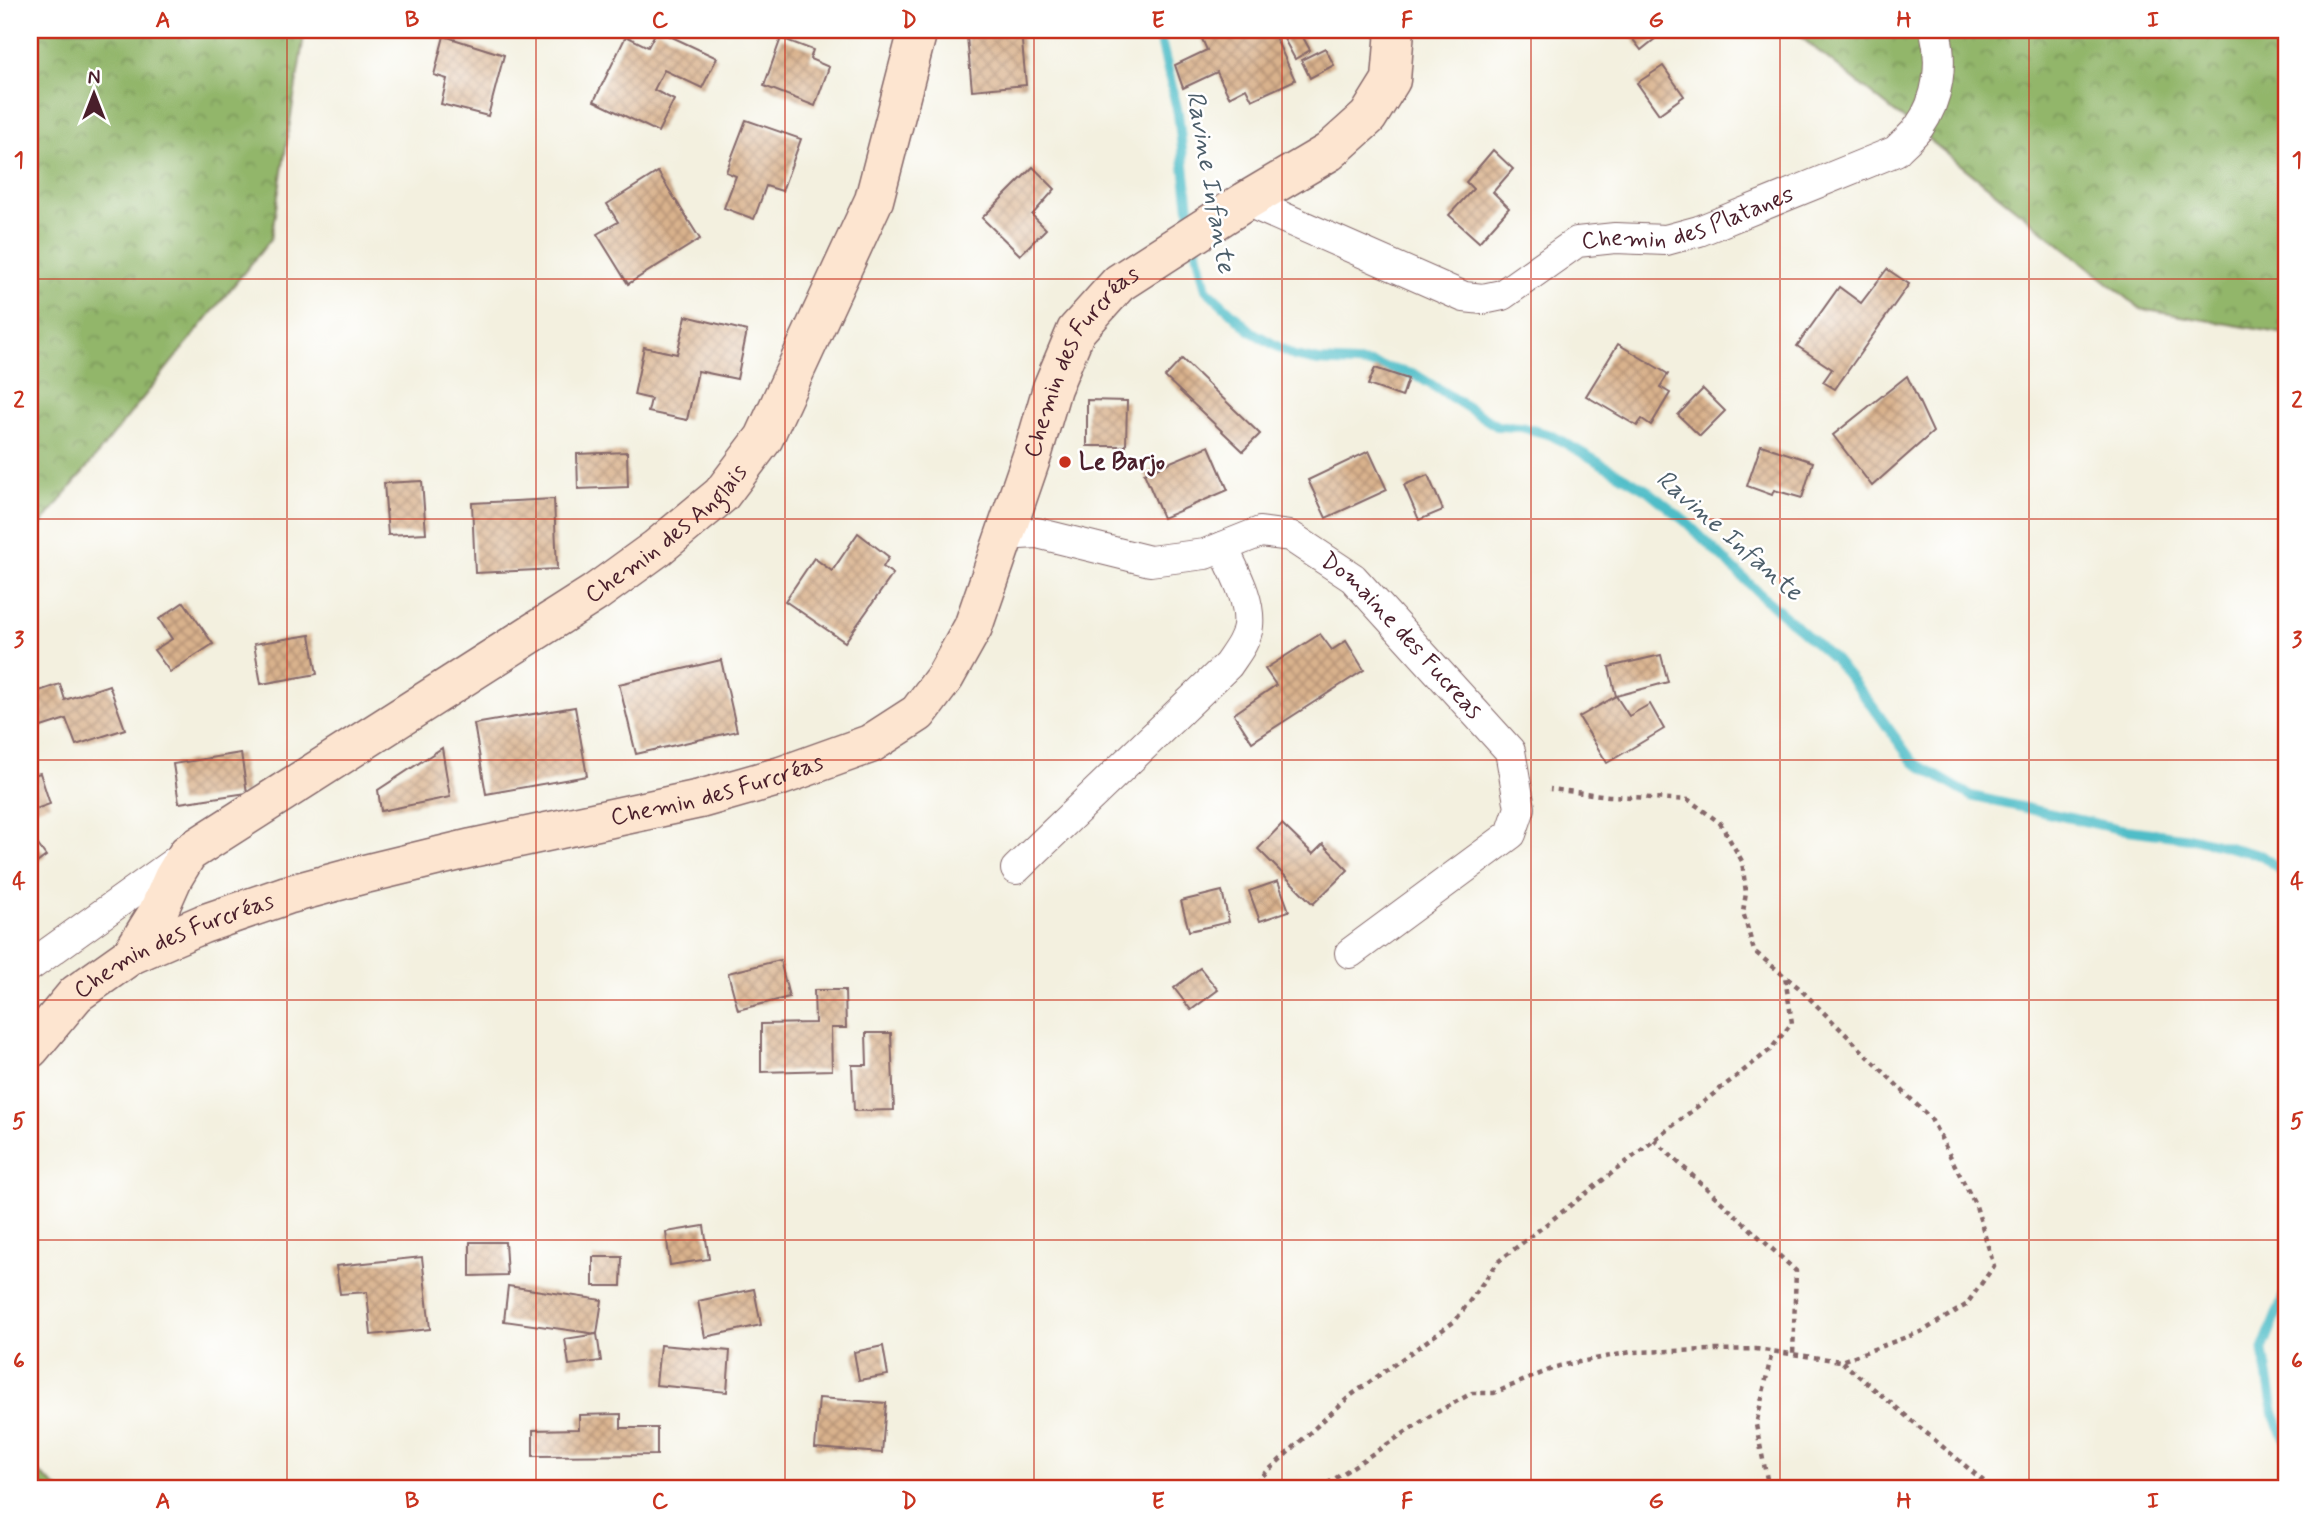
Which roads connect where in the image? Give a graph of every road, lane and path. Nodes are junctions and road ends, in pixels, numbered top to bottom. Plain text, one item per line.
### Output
1 (918, 30) edge
2 (1395, 30) edge
3 (1935, 30) edge
4 (1246, 201) junction
5 (1005, 535) junction
6 (1223, 547) junction
7 (1517, 785) junction
8 (188, 853) junction
9 (1016, 869) dead end
10 (257, 905) junction
11 (1350, 953) dead end
12 (131, 955) junction
13 (30, 966) edge
14 (1785, 976) junction
15 (30, 1049) edge
16 (1654, 1140) junction
17 (1772, 1352) junction
18 (1793, 1355) junction
19 (1842, 1361) junction
20 (1248, 1489) edge
21 (1319, 1489) edge
22 (1769, 1489) edge
23 (1993, 1489) edge

1 - 8 street, Chemin des Anglais
2 - 4 street
3 - 4 street, Chemin des Platanes
4 - 5 street, Chemin des Furcréas
5 - 6 street, Domaine des Fucreas
5 - 10 street, Chemin des Furcréas
6 - 7 street, Domaine des Fucreas
6 - 9 street
7 - 11 street, Domaine des Fucreas
7 - 14 path
8 - 10 street
8 - 12 street, Chemin des Anglais
8 - 13 street, Chemin des Anglais
10 - 12 street, Chemin des Furcréas
12 - 15 street, Chemin des Furcréas
14 - 16 path
14 - 19 path
16 - 18 path
16 - 20 path
17 - 18 path
17 - 21 path
17 - 22 path
18 - 19 path
19 - 23 path

